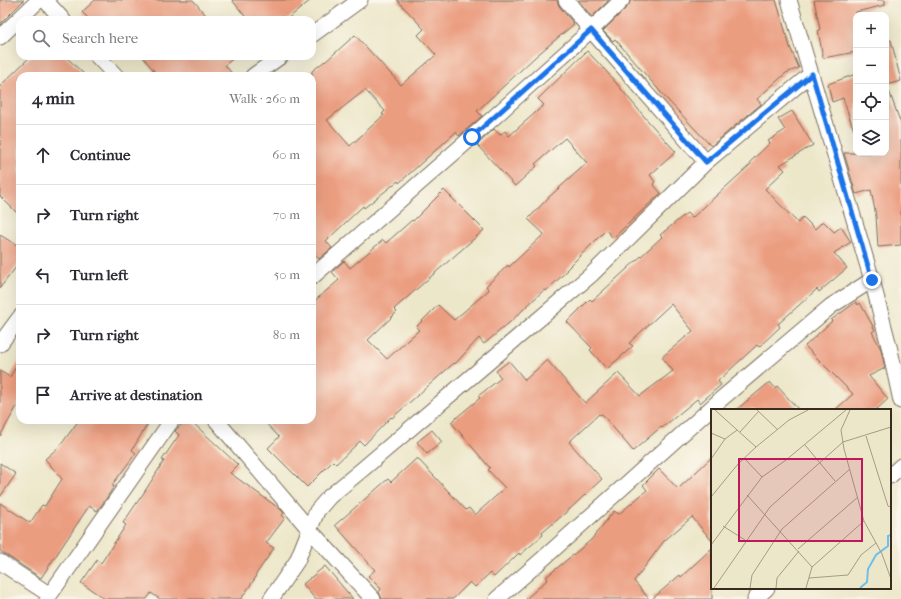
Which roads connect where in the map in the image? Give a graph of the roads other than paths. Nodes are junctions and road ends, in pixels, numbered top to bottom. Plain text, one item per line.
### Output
1 (39, 0) edge
2 (45, 0) edge
3 (360, 0) edge
4 (566, 0) edge
5 (622, 0) edge
6 (789, 0) edge
7 (22, 16) edge
8 (59, 16) edge
9 (16, 22) edge
10 (591, 30) junction
11 (316, 32) edge
12 (0, 37) edge
13 (101, 60) edge
14 (275, 60) edge
15 (112, 72) edge
16 (259, 72) edge
17 (812, 74) junction
18 (706, 162) junction
19 (316, 273) edge
20 (872, 280) junction
21 (16, 323) edge
22 (0, 344) edge
23 (901, 401) edge
24 (169, 424) edge
25 (219, 424) edge
26 (901, 466) edge
27 (891, 475) edge
28 (309, 529) junction
29 (0, 562) edge
30 (766, 589) edge
31 (48, 597) edge
32 (271, 599) edge
33 (373, 599) edge
34 (497, 599) edge
35 (755, 599) edge

1 - 7 street
2 - 8 street
3 - 11 street
4 - 10 street
5 - 10 street
6 - 17 street
9 - 12 street
10 - 18 street
10 - 19 street
13 - 15 street
14 - 16 street
17 - 18 street
17 - 20 street
18 - 28 street
20 - 23 street
20 - 34 street
21 - 22 street
24 - 31 street
25 - 28 street
26 - 27 street
28 - 32 street
28 - 33 street
29 - 31 street
30 - 35 street

